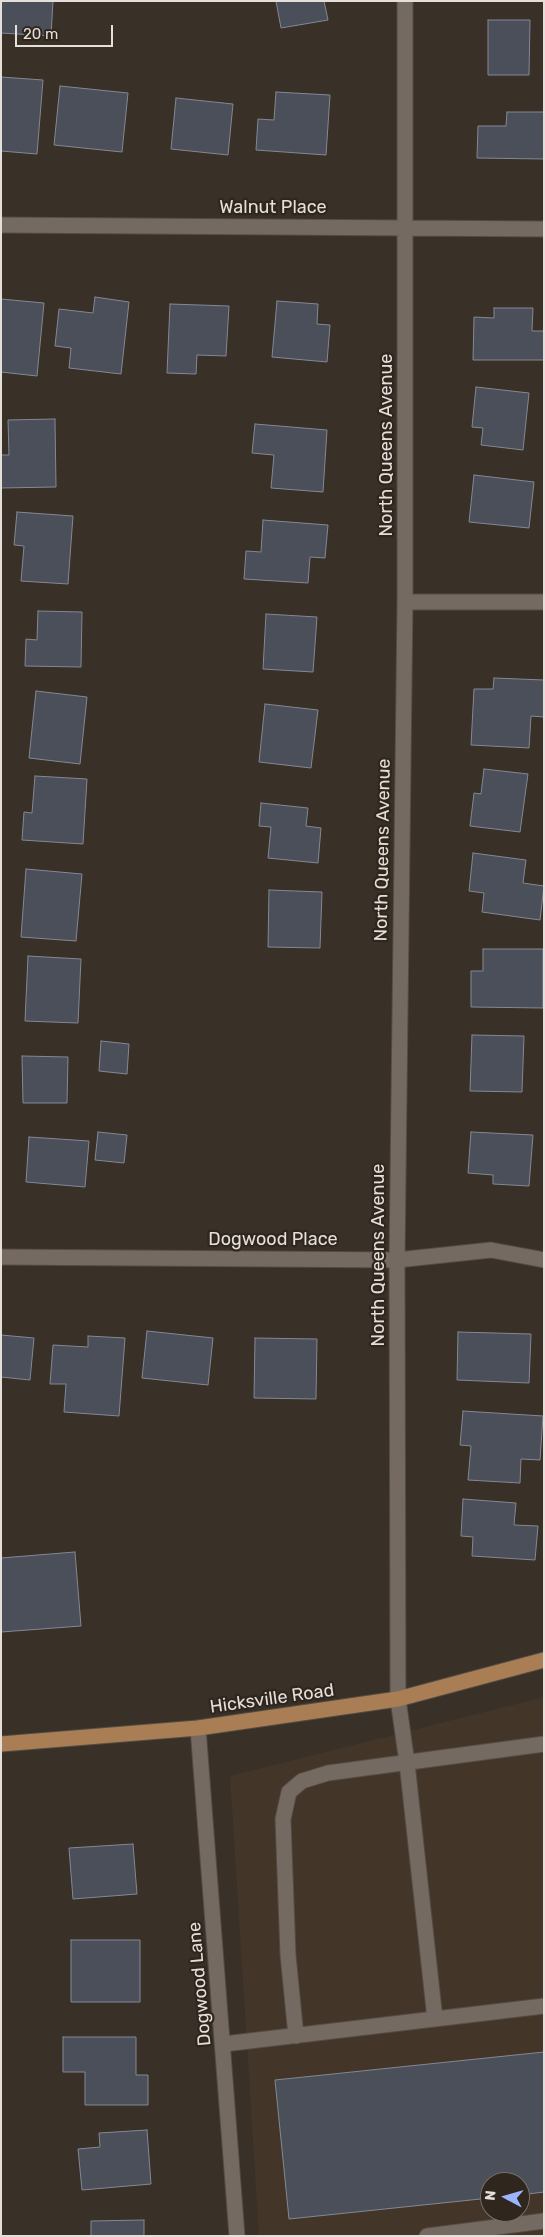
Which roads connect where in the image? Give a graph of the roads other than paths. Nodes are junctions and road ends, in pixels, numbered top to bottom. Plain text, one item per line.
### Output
1 (405, 1) edge
2 (1, 225) edge
3 (407, 228) junction
4 (544, 229) edge
5 (405, 602) junction
6 (544, 602) edge
7 (1, 1257) edge
8 (397, 1260) junction
9 (544, 1260) edge
10 (544, 1660) edge
11 (398, 1699) junction
12 (198, 1728) junction
13 (1, 1744) edge
14 (544, 1744) edge
15 (408, 1763) junction
16 (544, 2006) edge
17 (435, 2019) junction
18 (296, 2036) junction
19 (224, 2044) junction
20 (544, 2221) edge
21 (237, 2236) edge
22 (427, 2236) edge

1 - 3 street, North Queens Avenue
2 - 3 street, Walnut Place
3 - 4 street, Walnut Place
3 - 5 street, North Queens Avenue
5 - 6 street
5 - 8 street, North Queens Avenue
7 - 8 street, Dogwood Place
8 - 9 street, Dogwood Place
8 - 11 street, North Queens Avenue
10 - 11 main road, Hicksville Road
11 - 12 main road, Hicksville Road
11 - 15 street, North Queens Avenue
12 - 13 main road, Hicksville Road
12 - 19 street, Dogwood Lane
14 - 15 street
15 - 17 street, North Queens Avenue
15 - 18 street
16 - 17 street
17 - 18 street
18 - 19 street
19 - 21 street, Dogwood Lane
20 - 22 street

